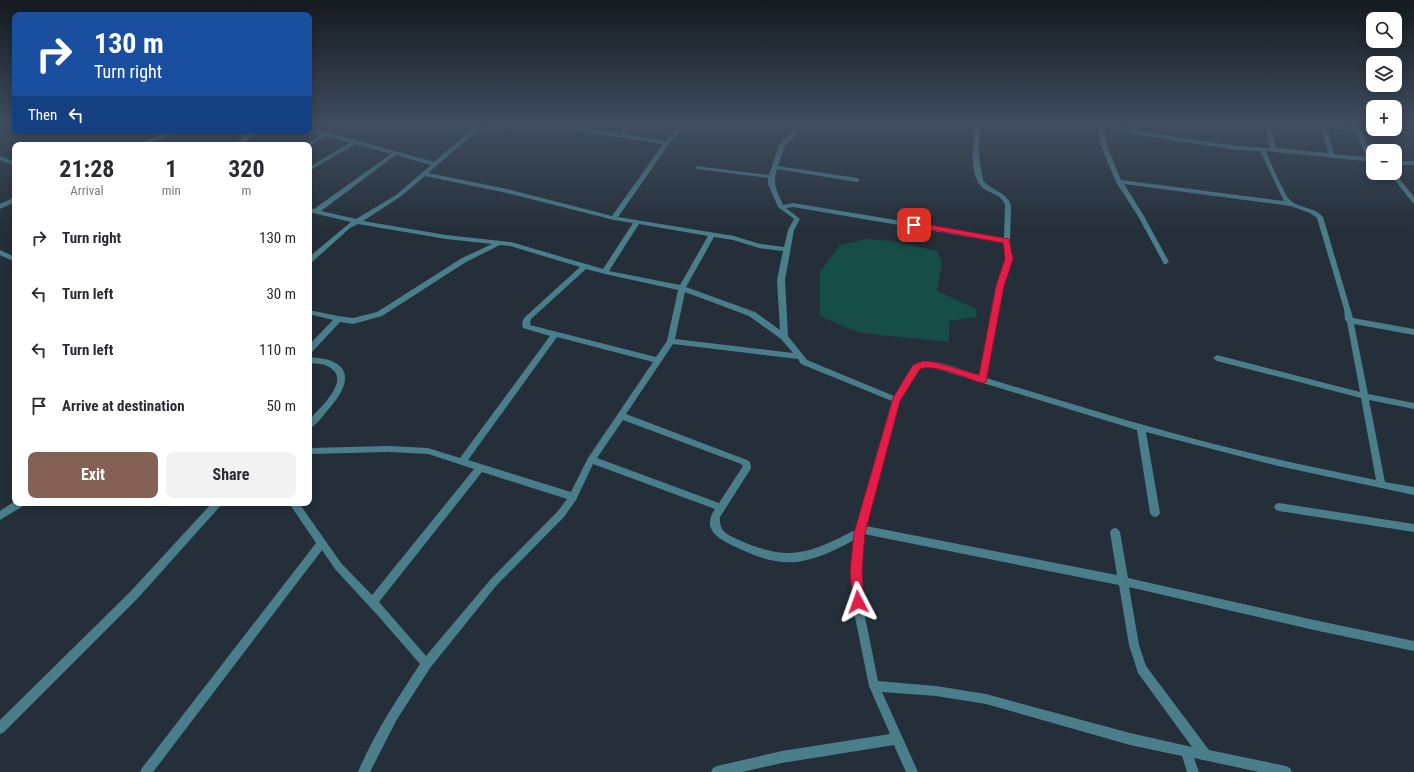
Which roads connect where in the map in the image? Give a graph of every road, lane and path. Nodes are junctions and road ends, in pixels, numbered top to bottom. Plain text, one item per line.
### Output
1 (325, 160) edge
2 (386, 160) edge
3 (421, 160) edge
4 (440, 160) edge
5 (655, 160) edge
6 (777, 160) edge
7 (976, 160) edge
8 (1110, 160) edge
9 (1267, 160) edge
10 (1402, 163) edge
11 (1414, 163) edge
12 (435, 164) junction
13 (312, 167) edge
14 (698, 167) dead end
15 (774, 167) junction
16 (424, 174) junction
17 (771, 177) junction
18 (857, 180) dead end
19 (1398, 180) edge
20 (1119, 182) junction
21 (12, 201) edge
22 (1414, 201) edge
23 (1290, 204) junction
24 (0, 207) edge
25 (781, 207) junction
26 (312, 211) edge
27 (614, 218) junction
28 (355, 221) junction
29 (637, 222) junction
30 (712, 235) junction
31 (1007, 241) junction
32 (499, 243) junction
33 (787, 249) junction
34 (0, 252) edge
35 (12, 258) edge
36 (312, 258) edge
37 (1166, 262) dead end
38 (585, 266) junction
39 (605, 272) junction
40 (682, 288) junction
41 (312, 313) edge
42 (338, 319) junction
43 (1349, 320) junction
44 (1414, 332) edge
45 (555, 335) junction
46 (784, 337) junction
47 (671, 341) junction
48 (312, 347) edge
49 (800, 357) junction
50 (1217, 358) dead end
51 (658, 360) junction
52 (312, 361) edge
53 (982, 380) junction
54 (1364, 396) junction
55 (896, 400) junction
56 (1414, 406) edge
57 (622, 416) junction
58 (312, 422) edge
59 (1141, 427) junction
60 (312, 451) edge
61 (591, 460) junction
62 (462, 461) junction
63 (481, 467) junction
64 (1381, 484) junction
65 (1414, 491) edge
66 (573, 497) junction
67 (15, 506) edge
68 (215, 506) edge
69 (296, 506) edge
70 (720, 507) junction
71 (1279, 508) dead end
72 (1155, 513) dead end
73 (0, 516) edge
74 (1414, 528) edge
75 (860, 531) junction
76 (1115, 532) dead end
77 (322, 543) junction
78 (1123, 581) junction
79 (372, 603) junction
80 (1414, 646) edge
81 (426, 664) junction
82 (874, 686) junction
83 (0, 728) edge
84 (897, 739) junction
85 (1186, 750) junction
86 (1205, 754) junction
87 (146, 772) edge
88 (364, 772) edge
89 (717, 772) edge
90 (912, 772) edge
91 (1193, 772) edge
92 (1286, 772) edge

1 - 13 street
2 - 26 street
3 - 12 street
4 - 12 street
5 - 27 street
6 - 15 street
7 - 31 street
8 - 20 street
9 - 23 street
10 - 11 street
12 - 16 street
14 - 17 street
15 - 17 street
15 - 18 street
16 - 27 street
16 - 28 street
17 - 25 street
19 - 22 street
20 - 23 street
20 - 37 street
21 - 24 street
23 - 43 street
25 - 31 street
25 - 33 street
26 - 28 street
27 - 29 street
28 - 32 street
28 - 36 street
29 - 30 street
29 - 39 street
30 - 33 street
30 - 40 street
31 - 53 street
32 - 38 street
32 - 42 street
33 - 46 street
34 - 35 street
38 - 39 street
38 - 45 street
39 - 40 street
40 - 46 street
40 - 47 street
41 - 42 street
42 - 48 street
43 - 44 street
43 - 54 street
45 - 51 street
45 - 62 street
46 - 49 street
47 - 49 street
47 - 51 street
49 - 55 street
50 - 54 street
51 - 57 street
52 - 58 street
53 - 55 street
53 - 59 street
54 - 56 street
54 - 64 street
55 - 75 street
57 - 61 street
57 - 70 street
59 - 64 street
59 - 72 street
60 - 62 street
61 - 66 street
61 - 70 street
62 - 63 street
63 - 66 street
63 - 79 street
64 - 65 street
66 - 81 street
67 - 73 street
68 - 83 street
69 - 77 street
70 - 75 street
71 - 74 street
75 - 78 street
75 - 82 street
76 - 78 street
77 - 79 street
77 - 87 street
78 - 80 street
78 - 86 street
79 - 81 street
81 - 88 street
82 - 84 street
82 - 85 street
84 - 89 street
84 - 90 street
85 - 86 street
85 - 91 street
86 - 92 street

